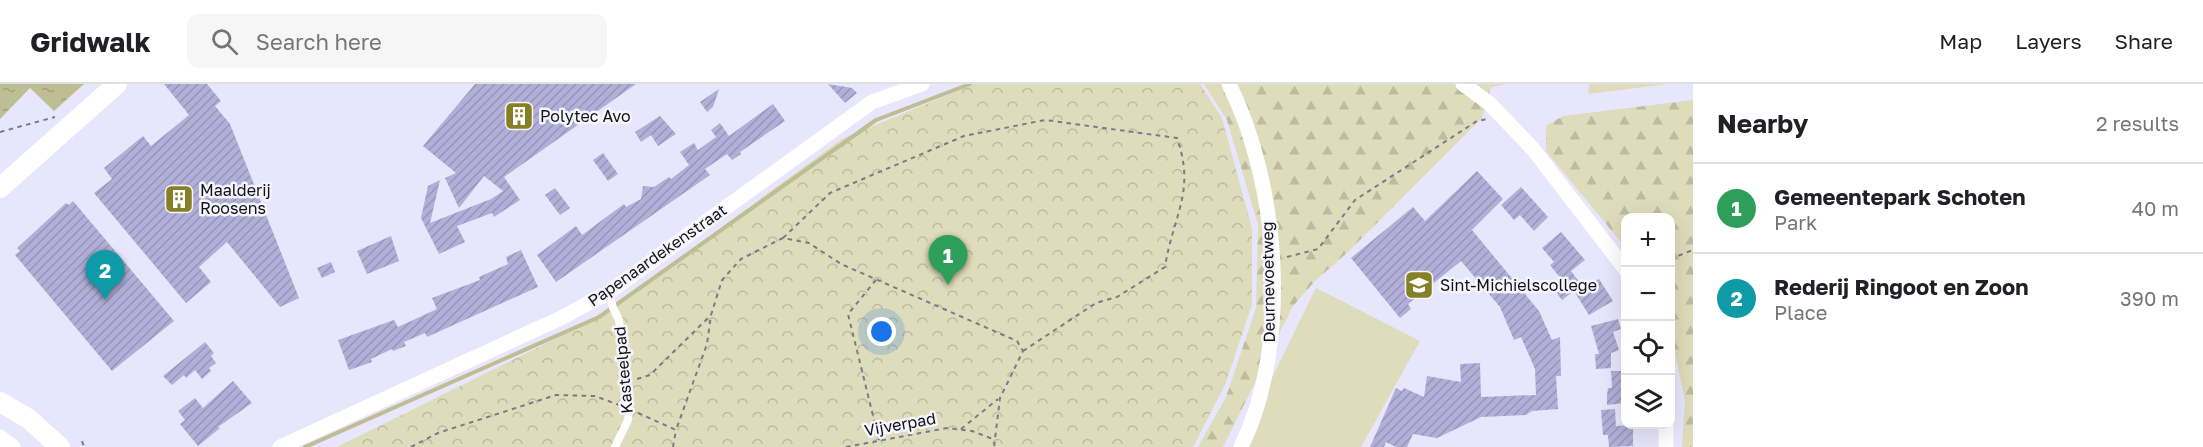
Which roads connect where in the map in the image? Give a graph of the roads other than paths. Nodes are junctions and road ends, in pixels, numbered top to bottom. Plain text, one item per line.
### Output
1 (117, 84) edge
2 (922, 84) edge
3 (1229, 84) edge
4 (1464, 84) edge
5 (0, 188) edge
6 (1624, 267) edge
7 (610, 295) junction
8 (0, 402) edge
9 (1666, 429) edge
10 (0, 437) edge
11 (13, 447) edge
12 (60, 447) edge
13 (280, 447) edge
14 (615, 447) edge
15 (1241, 447) edge
16 (1666, 447) edge

1 - 5 street
2 - 7 street, Papenaardekenstraat
3 - 15 street, Deurnevoetweg
4 - 6 street
7 - 13 street, Papenaardekenstraat
7 - 14 lane, Kasteelpad
8 - 12 street
9 - 16 street
10 - 11 street

